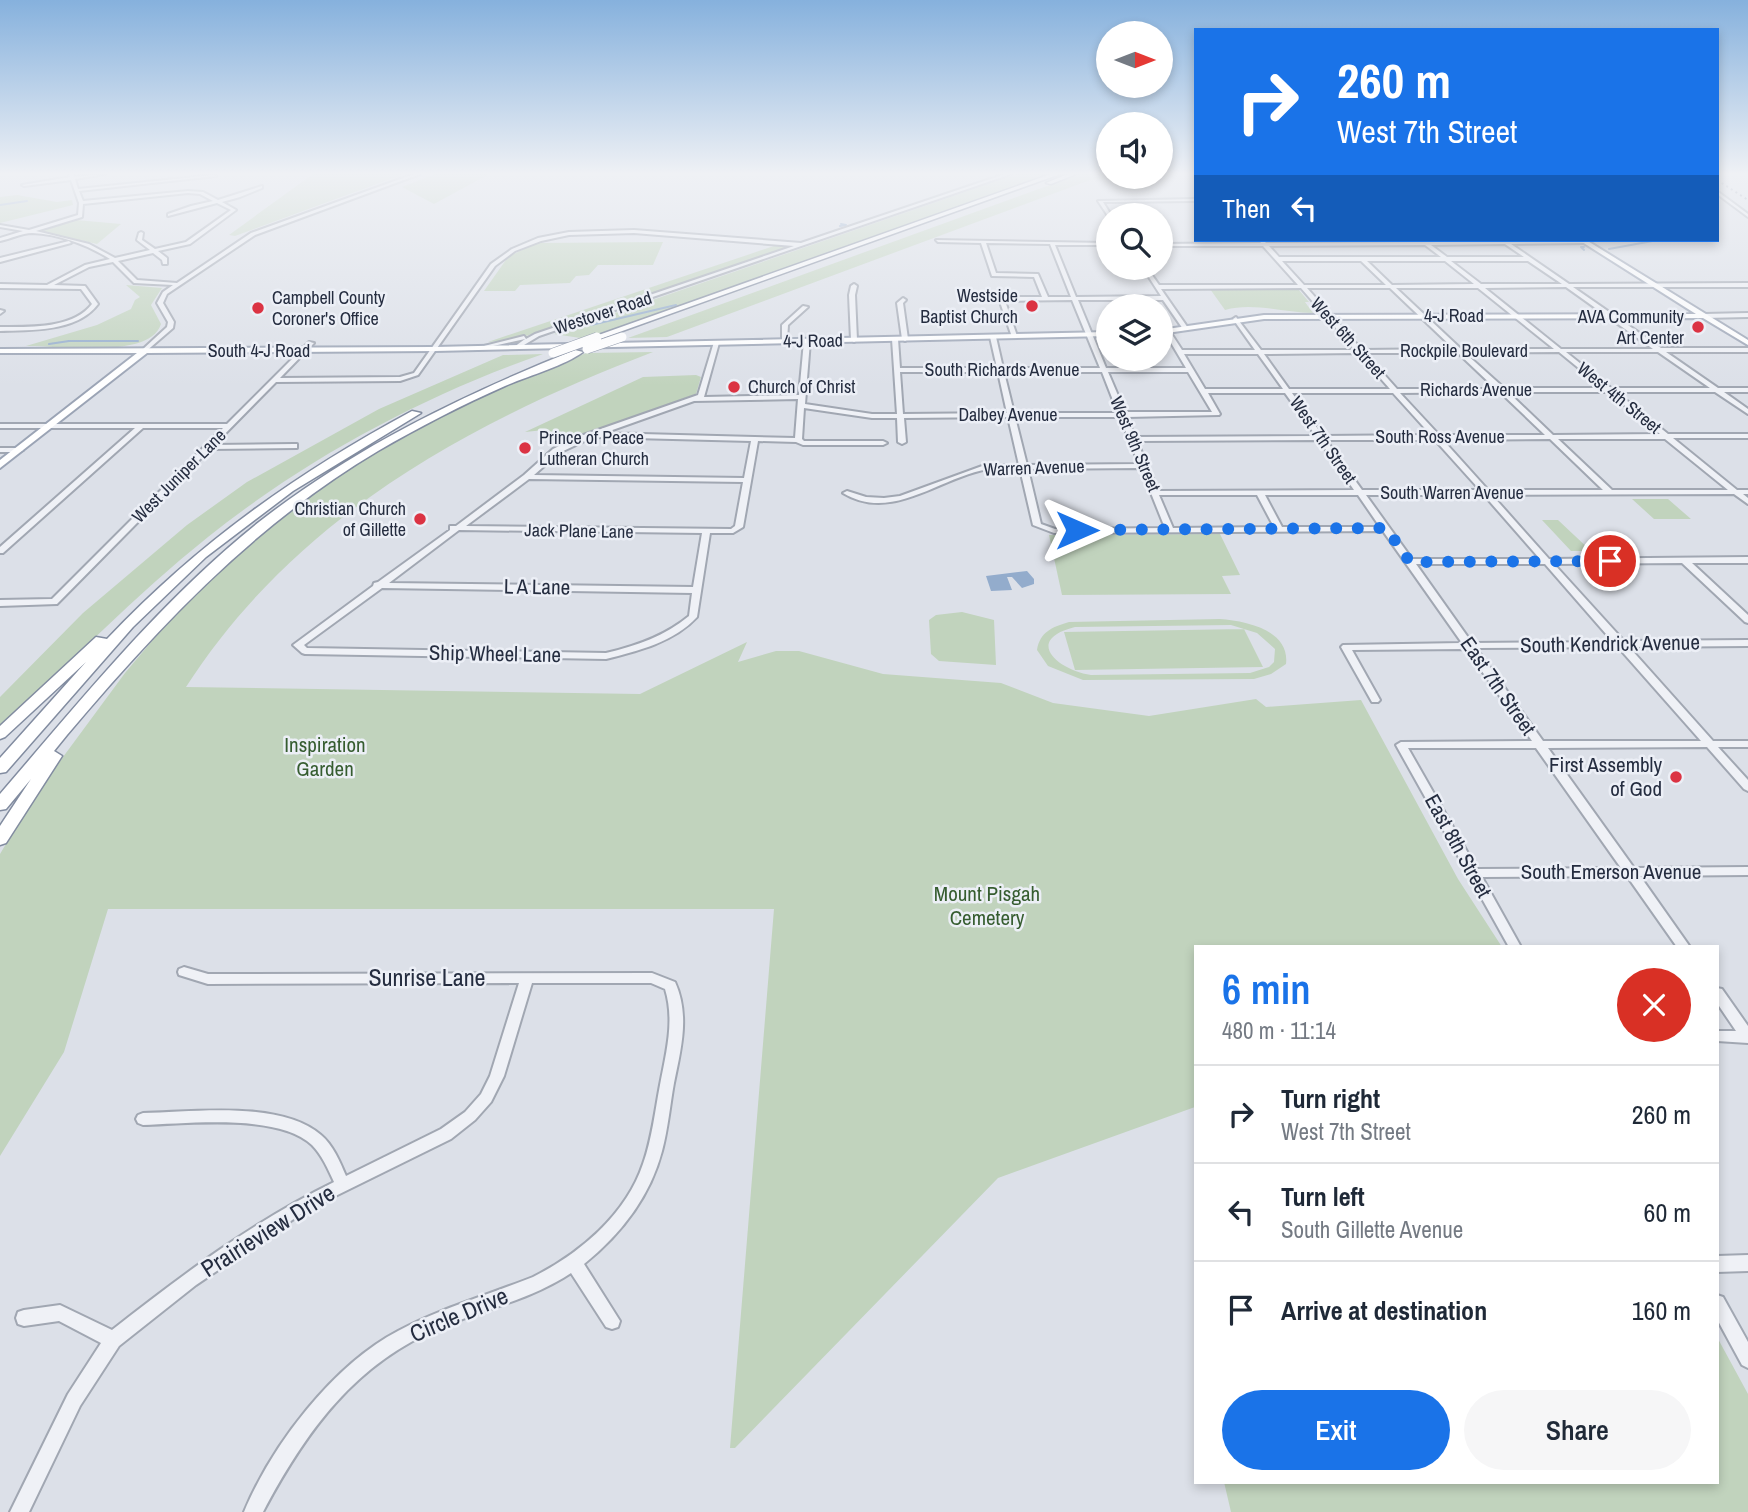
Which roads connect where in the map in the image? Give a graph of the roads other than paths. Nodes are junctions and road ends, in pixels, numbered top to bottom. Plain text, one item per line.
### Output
1 (58, 245) edge
2 (80, 245) edge
3 (145, 245) edge
4 (181, 245) edge
5 (237, 245) edge
6 (529, 245) edge
7 (781, 245) edge
8 (805, 245) edge
9 (858, 245) edge
10 (878, 245) edge
11 (984, 245) edge
12 (1052, 245) edge
13 (1265, 245) edge
14 (1427, 245) edge
15 (1509, 245) edge
16 (1590, 245) edge
17 (801, 246) junction
18 (33, 251) junction
19 (153, 251) junction
20 (43, 256) dead end
21 (113, 259) junction
22 (1278, 259) junction
23 (1362, 259) junction
24 (1445, 259) junction
25 (1529, 259) junction
26 (0, 260) edge
27 (165, 263) dead end
28 (1152, 280) edge
29 (176, 284) junction
30 (50, 285) junction
31 (1655, 285) junction
32 (1748, 285) edge
33 (0, 286) edge
34 (854, 286) dead end
35 (1302, 286) junction
36 (1391, 286) junction
37 (1479, 286) junction
38 (1567, 286) junction
39 (1157, 287) junction
40 (1161, 294) edge
41 (1046, 299) junction
42 (1074, 299) junction
43 (1096, 299) edge
44 (903, 300) dead end
45 (805, 307) dead end
46 (1173, 311) edge
47 (1748, 315) edge
48 (1517, 316) junction
49 (1611, 316) junction
50 (1704, 316) junction
51 (1329, 317) junction
52 (1423, 317) junction
53 (1236, 319) junction
54 (1185, 328) junction
55 (0, 329) edge
56 (1173, 330) edge
57 (537, 335) junction
58 (1090, 335) junction
59 (1096, 335) edge
60 (1014, 336) junction
61 (993, 337) junction
62 (895, 339) junction
63 (905, 339) junction
64 (854, 340) junction
65 (784, 341) junction
66 (807, 341) junction
67 (311, 343) dead end
68 (716, 343) junction
69 (1748, 343) edge
70 (196, 344) dead end
71 (1173, 344) edge
72 (517, 347) junction
73 (482, 348) junction
74 (435, 349) junction
75 (304, 350) junction
76 (1096, 350) edge
77 (1748, 350) edge
78 (0, 351) edge
79 (144, 351) junction
80 (187, 351) junction
81 (1360, 351) junction
82 (1460, 351) junction
83 (1559, 351) junction
84 (1660, 351) junction
85 (1180, 352) junction
86 (1260, 352) junction
87 (897, 370) junction
88 (1001, 370) junction
89 (1096, 370) edge
90 (1173, 370) edge
91 (1191, 370) junction
92 (1104, 371) edge
93 (111, 378) junction
94 (274, 380) junction
95 (1396, 390) junction
96 (1502, 390) junction
97 (1608, 390) junction
98 (1715, 390) junction
99 (1748, 390) edge
100 (1203, 391) junction
101 (1288, 391) junction
102 (696, 399) junction
103 (802, 401) junction
104 (1748, 412) edge
105 (1012, 415) junction
106 (1122, 415) junction
107 (900, 416) junction
108 (0, 426) edge
109 (50, 426) junction
110 (141, 426) junction
111 (229, 426) junction
112 (591, 434) junction
113 (1667, 436) junction
114 (1748, 436) edge
115 (1438, 437) junction
116 (1552, 437) junction
117 (1321, 438) junction
118 (1133, 439) junction
119 (755, 440) junction
120 (798, 440) junction
121 (902, 442) dead end
122 (883, 443) dead end
123 (294, 446) dead end
124 (208, 447) junction
125 (0, 450) edge
126 (19, 450) junction
127 (0, 465) edge
128 (1144, 466) junction
129 (1024, 467) junction
130 (527, 477) junction
131 (747, 480) junction
132 (1259, 492) junction
133 (1611, 492) junction
134 (1735, 492) junction
135 (1748, 492) edge
136 (282, 493) junction
137 (847, 493) dead end
138 (1155, 493) junction
139 (1361, 493) junction
140 (1487, 493) junction
141 (1748, 502) edge
142 (453, 528) junction
143 (1386, 528) junction
144 (1170, 530) junction
145 (1280, 530) junction
146 (706, 533) junction
147 (0, 551) edge
148 (1685, 560) junction
149 (1748, 560) edge
150 (1548, 561) junction
151 (1410, 562) junction
152 (203, 579) junction
153 (377, 585) junction
154 (697, 590) junction
155 (2, 605) edge
156 (1748, 620) edge
157 (1748, 643) edge
158 (1621, 644) junction
159 (1469, 645) junction
160 (299, 648) joint
161 (1375, 700) dead end
162 (0, 734) edge
163 (1710, 744) junction
164 (1748, 744) edge
165 (1541, 746) junction
166 (0, 768) edge
167 (1748, 787) edge
168 (0, 805) edge
169 (0, 839) edge
170 (1748, 871) edge
171 (1631, 872) junction
172 (1474, 873) junction
173 (1514, 945) edge
174 (1683, 945) edge
175 (184, 972) dead end
176 (527, 977) junction
177 (670, 986) joint
178 (1719, 996) edge
179 (1719, 1037) edge
180 (1748, 1037) edge
181 (143, 1119) dead end
182 (343, 1185) junction
183 (573, 1262) junction
184 (1748, 1263) edge
185 (1719, 1264) edge
186 (1719, 1307) edge
187 (24, 1318) dead end
188 (612, 1321) dead end
189 (113, 1340) junction
190 (1748, 1359) edge
191 (19, 1512) edge
192 (253, 1512) edge

1 - 18 street
2 - 21 street
3 - 19 street
4 - 19 street
5 - 29 street
6 - 74 street
7 - 17 street
8 - 17 street, Westover Road
9 - 136 highway, bridge
10 - 152 highway, bridge
11 - 41 street
12 - 42 street, West 9th Street
13 - 22 street, West 6th Street
14 - 24 street, West 4th Street
15 - 25 street
16 - 31 main road
17 - 57 street, Westover Road
18 - 20 street
18 - 26 street
19 - 21 street
19 - 27 street
21 - 29 street
21 - 30 street
22 - 23 street
22 - 35 street, West 6th Street
23 - 24 street
23 - 36 street
24 - 25 street
24 - 37 street, West 4th Street
25 - 38 street
28 - 39 street
29 - 79 street
30 - 33 street
30 - 55 street
31 - 32 street
31 - 38 street
31 - 50 main road
34 - 64 street
35 - 36 street
35 - 39 street
35 - 51 street, West 6th Street
36 - 37 street
36 - 52 street
37 - 38 street
37 - 48 street, West 4th Street
38 - 49 street
39 - 40 street
41 - 42 street
41 - 60 street
42 - 43 street
42 - 58 street, West 9th Street
44 - 63 street
45 - 65 street
46 - 54 street
47 - 50 street, 4-J Road
48 - 49 main road, 4-J Road
48 - 52 main road, 4-J Road
48 - 83 street, West 4th Street
49 - 50 main road, 4-J Road
49 - 84 street
50 - 69 main road
51 - 52 main road, 4-J Road
51 - 53 main road, 4-J Road
51 - 81 street, West 6th Street
52 - 82 street
53 - 54 main road, 4-J Road
53 - 86 street, West 7th Street
54 - 56 main road, 4-J Road
57 - 72 street, Westover Road
57 - 73 street
58 - 59 main road, 4-J Road
58 - 60 main road, 4-J Road
58 - 76 street, West 9th Street
60 - 61 main road, 4-J Road
61 - 63 main road, 4-J Road
61 - 88 street
62 - 63 main road, 4-J Road
62 - 64 main road, 4-J Road
62 - 87 street
64 - 66 main road, 4-J Road
65 - 66 main road, 4-J Road
65 - 68 main road, 4-J Road
66 - 103 street
67 - 75 street, West Juniper Lane
68 - 72 main road, 4-J Road
68 - 102 street
70 - 80 street
71 - 85 street
72 - 73 main road, South 4-J Road
73 - 74 main road, South 4-J Road
74 - 75 main road, South 4-J Road
74 - 94 street
75 - 80 main road, South 4-J Road
75 - 94 street, West Juniper Lane
77 - 84 street, Rockpile Boulevard
78 - 79 main road, South 4-J Road
79 - 80 main road, South 4-J Road
79 - 93 main road
80 - 93 main road
81 - 82 street, Rockpile Boulevard
81 - 86 street, Rockpile Boulevard
81 - 95 street, West 6th Street
82 - 83 street, Rockpile Boulevard
82 - 96 street
83 - 84 street, Rockpile Boulevard
83 - 97 street, West 4th Street
84 - 98 street
85 - 86 street, Rockpile Boulevard
85 - 91 street
86 - 101 street, West 7th Street
87 - 88 street, South Richards Avenue
87 - 107 street
88 - 89 street, South Richards Avenue
88 - 105 street
90 - 91 street, South Richards Avenue
91 - 100 street
92 - 106 street, West 9th Street
93 - 109 main road
94 - 111 street, West Juniper Lane
95 - 96 street, Richards Avenue
95 - 101 street, Richards Avenue
95 - 115 street, West 6th Street
96 - 97 street, Richards Avenue
96 - 116 street
97 - 98 street, Richards Avenue
97 - 113 street, West 4th Street
98 - 99 street, Richards Avenue
98 - 104 street
100 - 101 street, Richards Avenue
100 - 106 street, Dalbey Avenue
101 - 117 street, West 7th Street
102 - 103 street, Dalbey Avenue
102 - 112 street, Dalbey Avenue
103 - 107 street, Dalbey Avenue
103 - 120 street
105 - 106 street, Dalbey Avenue
105 - 107 street, Dalbey Avenue
105 - 129 street
106 - 118 street, West 9th Street
107 - 121 street
108 - 109 street
109 - 110 street
109 - 126 main road
110 - 111 street
110 - 147 street
111 - 124 street, West Juniper Lane
112 - 119 street
112 - 130 street, Dalbey Avenue
113 - 114 street, South Ross Avenue
113 - 116 street, South Ross Avenue
113 - 134 street, West 4th Street
115 - 116 street, South Ross Avenue
115 - 117 street, South Ross Avenue
115 - 140 street, West 6th Street
116 - 133 street
117 - 118 street, South Ross Avenue
117 - 139 street, West 7th Street
118 - 128 street, West 9th Street
119 - 120 street
119 - 131 street
120 - 122 street
123 - 124 street
124 - 155 street, West Juniper Lane
125 - 126 street
126 - 127 main road
128 - 129 street, Warren Avenue
128 - 138 street, West 9th Street
129 - 137 street, Warren Avenue
129 - 144 street
130 - 131 street
130 - 142 street, Dalbey Avenue
131 - 146 street, Jack Plane Lane
132 - 138 street, South Warren Avenue
132 - 139 street, South Warren Avenue
132 - 145 street
133 - 134 street, South Warren Avenue
133 - 140 street, South Warren Avenue
134 - 135 street, South Warren Avenue
134 - 141 street, West 4th Street
136 - 162 highway
136 - 166 highway
138 - 144 street, West 9th Street
139 - 140 street, South Warren Avenue
139 - 143 street, West 7th Street
140 - 150 street, West 6th Street
142 - 146 street, Jack Plane Lane
142 - 153 street, Dalbey Avenue
143 - 145 street
143 - 151 street, West 7th Street
144 - 145 street
146 - 154 street
148 - 149 street
148 - 150 street
148 - 156 street
150 - 151 street
150 - 158 street, West 6th Street
151 - 159 street, East 7th Street
152 - 168 highway
152 - 169 highway
153 - 154 street, L A Lane
153 - 160 street, Dalbey Avenue
154 - 160 street, Ship Wheel Lane
157 - 158 street, South Kendrick Avenue
158 - 159 street, South Kendrick Avenue
158 - 163 street, West 6th Street
159 - 161 street, South Kendrick Avenue
159 - 165 street, East 7th Street
163 - 164 street
163 - 165 street
163 - 167 street, West 6th Street
165 - 171 street, East 7th Street
165 - 172 street, East 8th Street
170 - 171 street, South Emerson Avenue
171 - 172 street, South Emerson Avenue
171 - 174 street, East 7th Street
172 - 173 street, East 8th Street
175 - 176 street, Sunrise Lane
176 - 177 street, Sunrise Lane
176 - 182 street, Prairieview Drive
177 - 183 street, Circle Drive
178 - 180 street
179 - 180 street
181 - 182 street
182 - 189 street, Prairieview Drive
183 - 188 street
183 - 192 street, Circle Drive
184 - 185 street
186 - 190 street
187 - 189 street
189 - 191 street, Prairieview Drive

